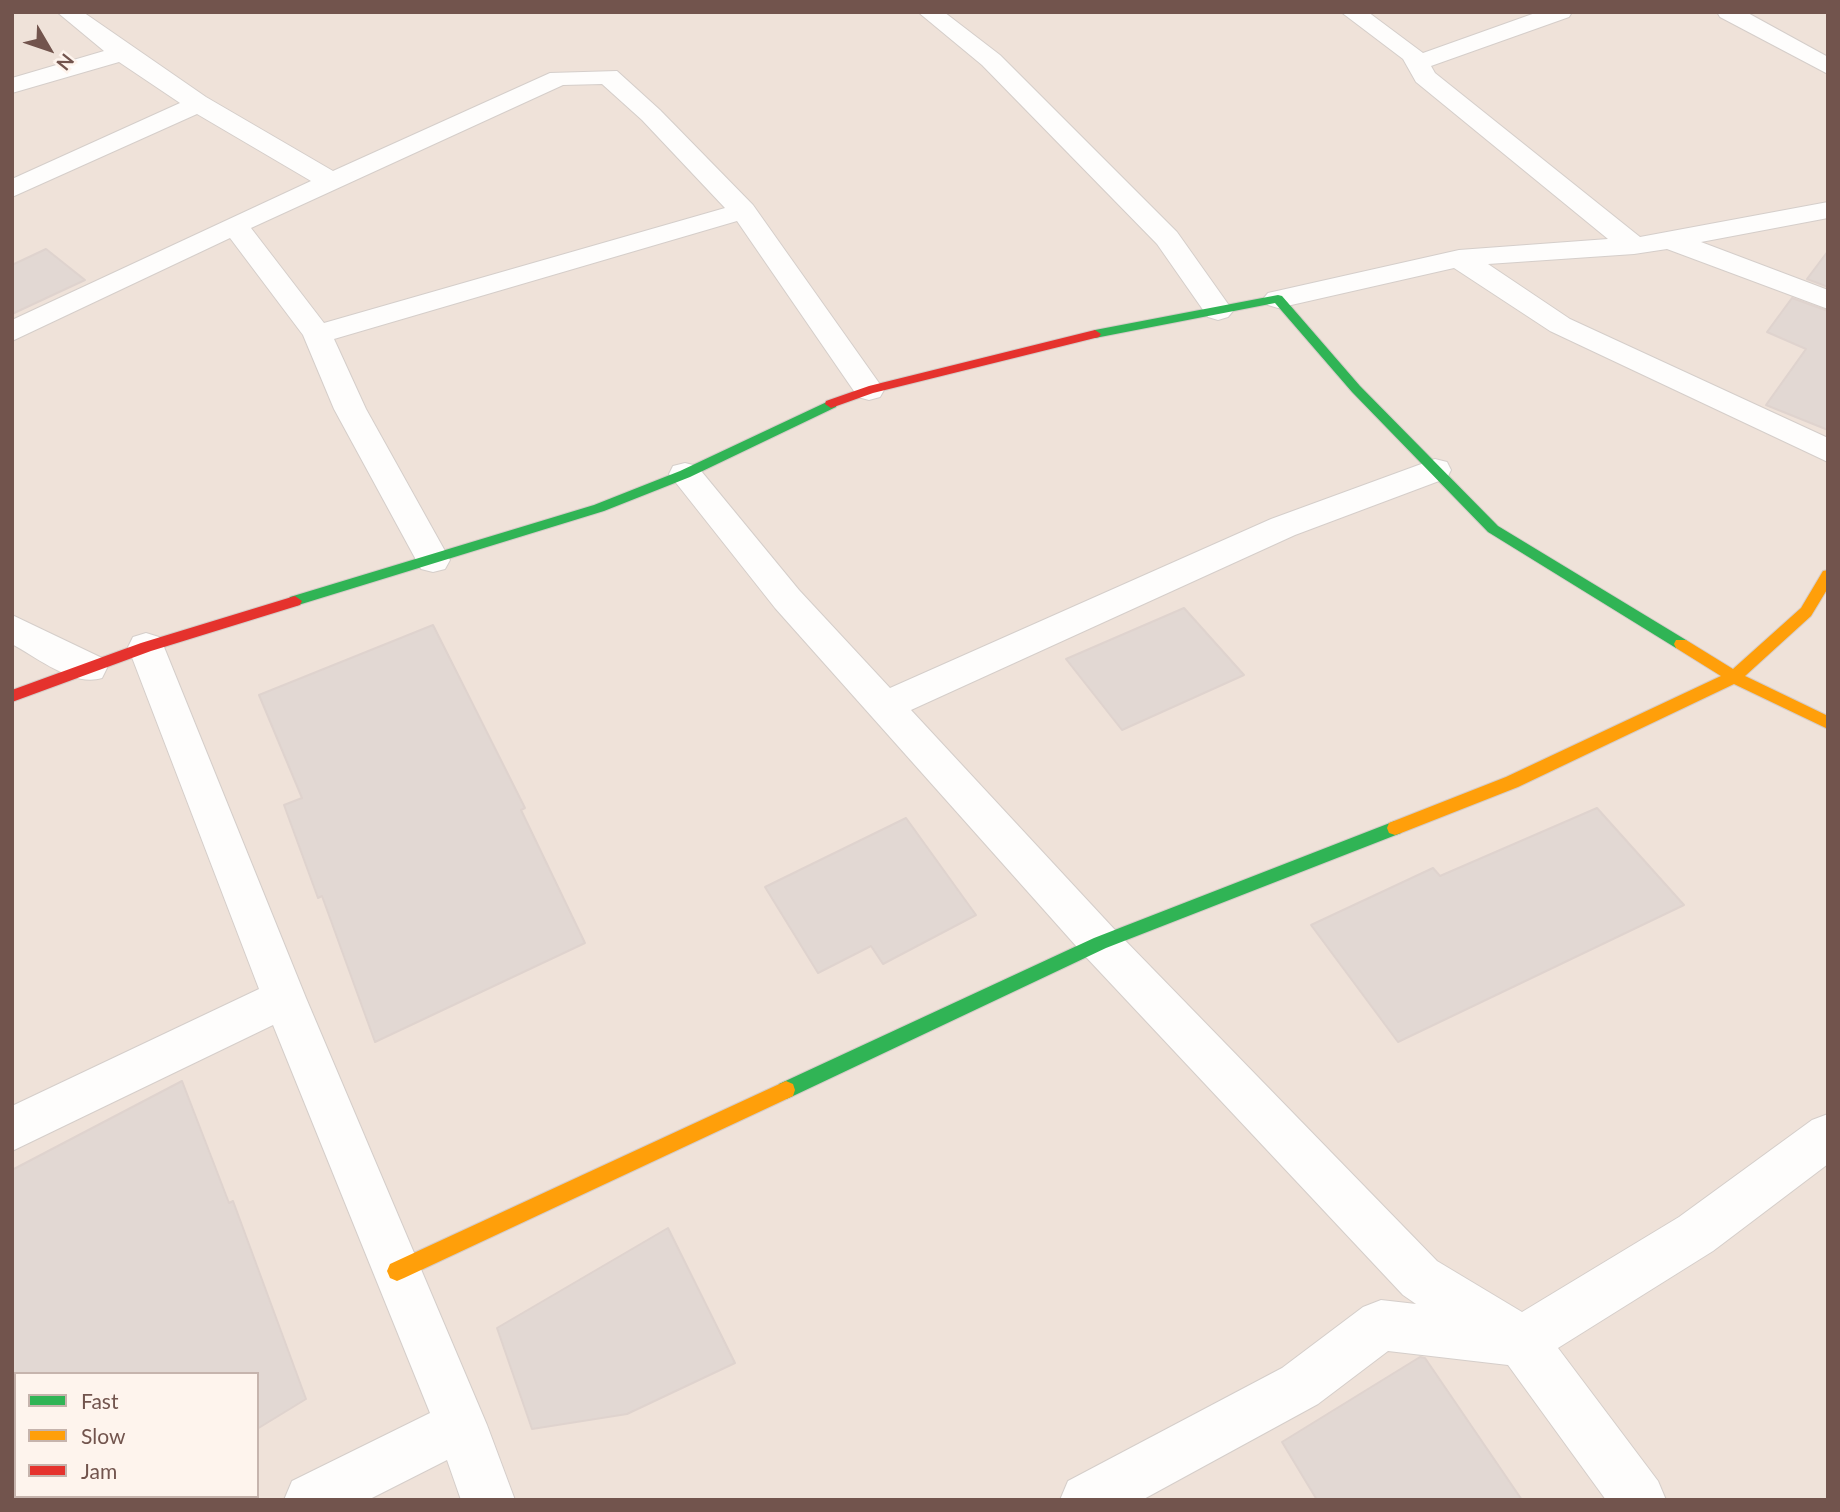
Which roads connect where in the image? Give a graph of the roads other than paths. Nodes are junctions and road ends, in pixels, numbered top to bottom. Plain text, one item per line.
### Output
1 (68, 12) edge
2 (929, 12) edge
3 (1352, 12) edge
4 (1561, 12) edge
5 (1728, 12) edge
6 (120, 54) junction
7 (1417, 63) junction
8 (1828, 67) edge
9 (12, 86) edge
10 (198, 104) junction
11 (334, 183) junction
12 (12, 189) edge
13 (743, 211) junction
14 (1828, 211) edge
15 (235, 225) junction
16 (1670, 240) junction
17 (1634, 246) junction
18 (1459, 258) junction
19 (1278, 299) junction
20 (1828, 300) edge
21 (1218, 311) junction
22 (12, 332) edge
23 (317, 334) junction
24 (869, 390) junction
25 (1828, 451) edge
26 (1435, 470) junction
27 (685, 474) junction
28 (433, 560) junction
29 (1828, 575) edge
30 (12, 628) edge
31 (146, 647) junction
32 (89, 668) junction
33 (1734, 677) junction
34 (12, 696) edge
35 (885, 706) junction
36 (1828, 723) edge
37 (1100, 943) junction
38 (284, 998) junction
39 (12, 1129) edge
40 (1828, 1136) edge
41 (397, 1271) junction
42 (1522, 1341) junction
43 (461, 1425) junction
44 (311, 1500) edge
45 (488, 1500) edge
46 (1087, 1500) edge
47 (1639, 1500) edge

1 - 6 street
2 - 21 street
3 - 7 street
4 - 7 street
5 - 8 street
6 - 9 street
6 - 10 street
7 - 17 street
10 - 11 street
10 - 12 street
11 - 13 street
11 - 15 street
13 - 23 street
13 - 24 street
14 - 16 street
15 - 22 street
15 - 23 street
16 - 17 street
16 - 20 street
17 - 18 street
18 - 19 street
18 - 25 street
19 - 21 street
19 - 26 street
21 - 24 street
23 - 28 street
24 - 27 street
26 - 33 street
26 - 35 street
27 - 28 street
27 - 35 street
28 - 31 street
29 - 33 street
30 - 32 street
31 - 32 street
31 - 38 street
32 - 34 street
33 - 36 street
33 - 37 street
35 - 37 street
37 - 41 street
37 - 42 street
38 - 39 street
38 - 41 street
40 - 42 street
41 - 43 street
42 - 46 street
42 - 47 street
43 - 44 street
43 - 45 street

